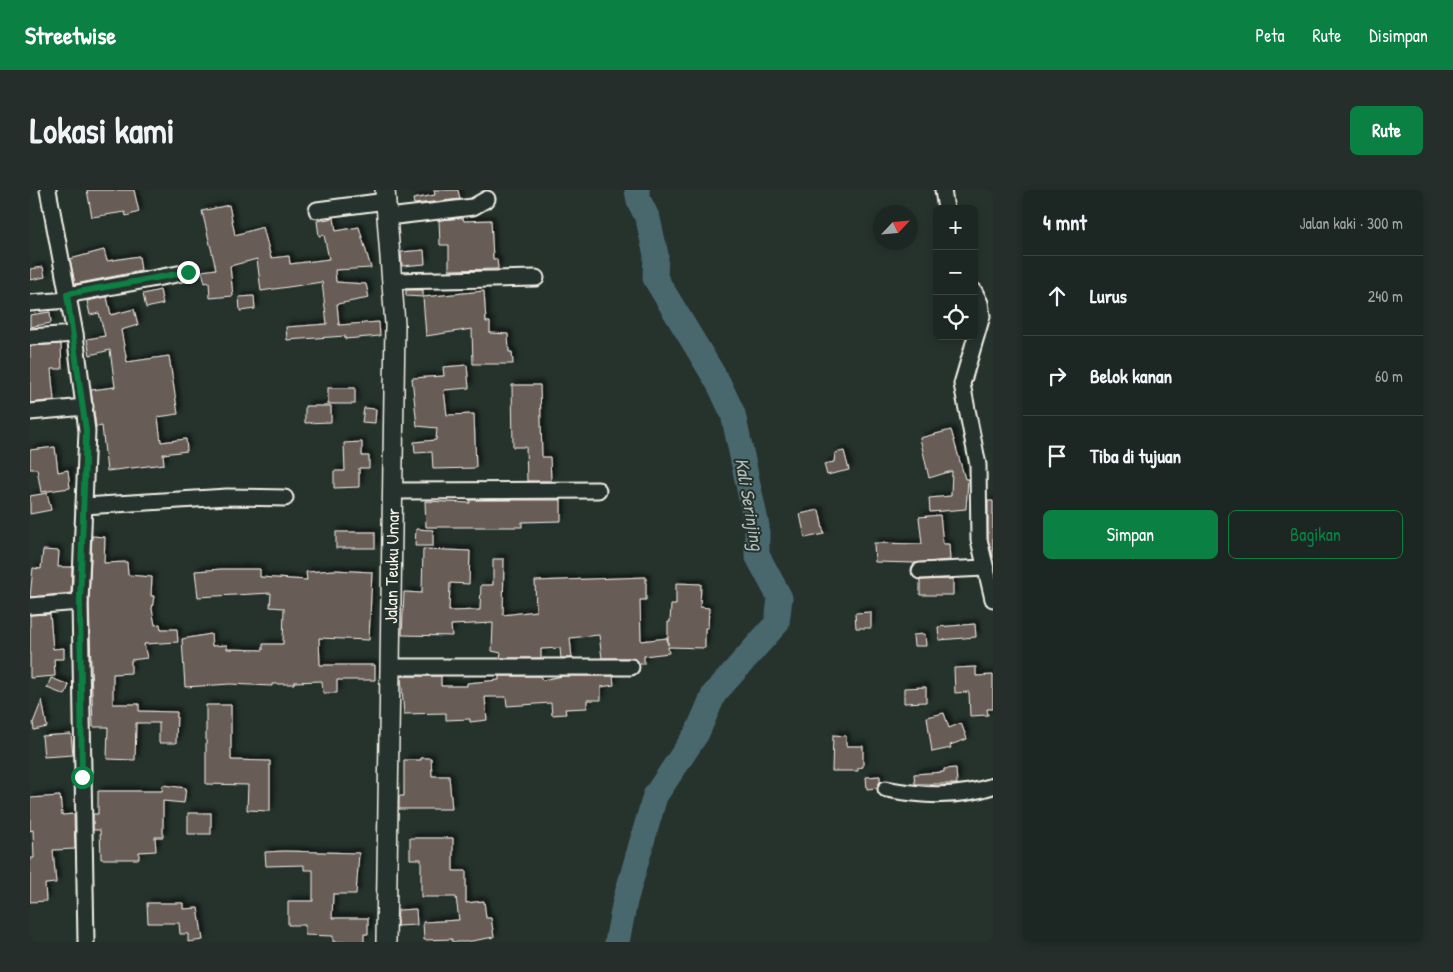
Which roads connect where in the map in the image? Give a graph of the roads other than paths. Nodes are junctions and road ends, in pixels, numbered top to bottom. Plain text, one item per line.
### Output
1 (48, 190) edge
2 (943, 190) edge
3 (488, 199) dead end
4 (387, 203) edge
5 (945, 205) edge
6 (317, 210) dead end
7 (188, 272) dead end
8 (536, 278) dead end
9 (392, 281) junction
10 (976, 295) edge
11 (68, 297) junction
12 (30, 303) edge
13 (74, 334) junction
14 (30, 337) edge
15 (85, 407) junction
16 (30, 412) edge
17 (598, 490) dead end
18 (393, 491) junction
19 (285, 498) dead end
20 (84, 506) junction
21 (985, 568) junction
22 (920, 571) dead end
23 (993, 599) edge
24 (80, 602) junction
25 (30, 606) edge
26 (390, 666) junction
27 (631, 667) dead end
28 (993, 786) edge
29 (886, 789) dead end
30 (86, 942) edge
31 (386, 942) edge

1 - 11 street
2 - 5 street
3 - 4 street
4 - 6 street
4 - 9 main road, Jalan Teuku Umar
7 - 11 street
8 - 9 street
9 - 18 main road, Jalan Teuku Umar
10 - 21 street
11 - 12 street
11 - 13 street
13 - 14 street
13 - 15 street
15 - 16 street
15 - 20 street
17 - 18 street
18 - 26 main road, Jalan Teuku Umar
19 - 20 street
20 - 24 street
21 - 22 street
21 - 23 street
24 - 25 street
24 - 30 street
26 - 27 street
26 - 31 main road, Jalan Teuku Umar
28 - 29 street

